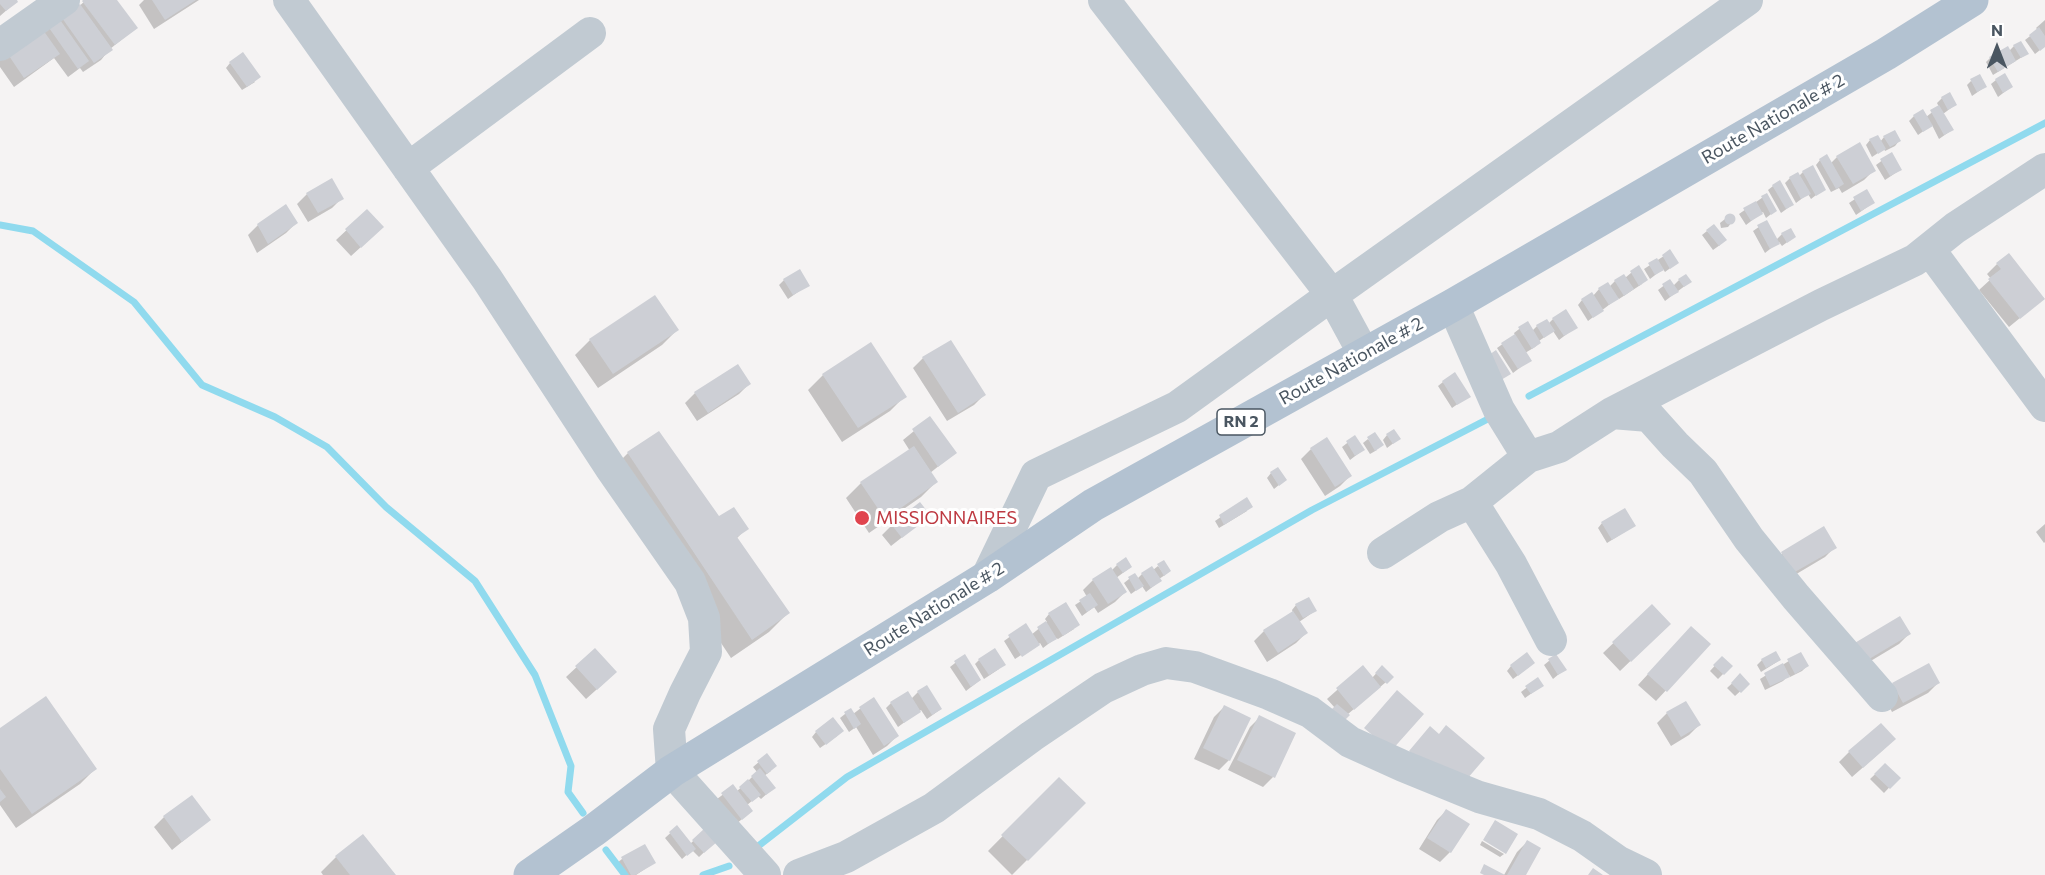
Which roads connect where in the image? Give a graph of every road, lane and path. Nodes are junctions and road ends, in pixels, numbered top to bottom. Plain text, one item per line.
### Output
1 (64, 0) edge
2 (289, 0) edge
3 (1104, 0) edge
4 (1747, 0) edge
5 (1972, 0) edge
6 (590, 33) dead end
7 (0, 45) edge
8 (408, 168) junction
9 (2045, 169) edge
10 (1929, 249) junction
11 (1332, 294) junction
12 (1453, 305) junction
13 (1364, 354) junction
14 (2045, 406) edge
15 (1612, 413) junction
16 (1528, 457) junction
17 (1472, 502) junction
18 (1383, 554) dead end
19 (987, 577) junction
20 (1551, 640) dead end
21 (1882, 696) dead end
22 (672, 771) junction
23 (530, 875) edge
24 (765, 875) edge
25 (799, 875) edge
26 (1646, 875) edge

1 - 7 street
2 - 8 street
3 - 11 street
4 - 11 street
5 - 12 main road, Route Nationale # 2 / RN 2
6 - 8 street
8 - 22 street
9 - 10 street
10 - 14 street
10 - 15 street
11 - 13 street
11 - 19 street
12 - 13 main road, Route Nationale # 2 / RN 2
12 - 16 street
13 - 19 main road, Route Nationale # 2 / RN 2
15 - 16 street
15 - 21 street
16 - 17 street
17 - 18 street
17 - 20 street
19 - 22 main road, Route Nationale # 2 / RN 2
22 - 23 main road, Route Nationale # 2 / RN 2
22 - 24 street
25 - 26 street

